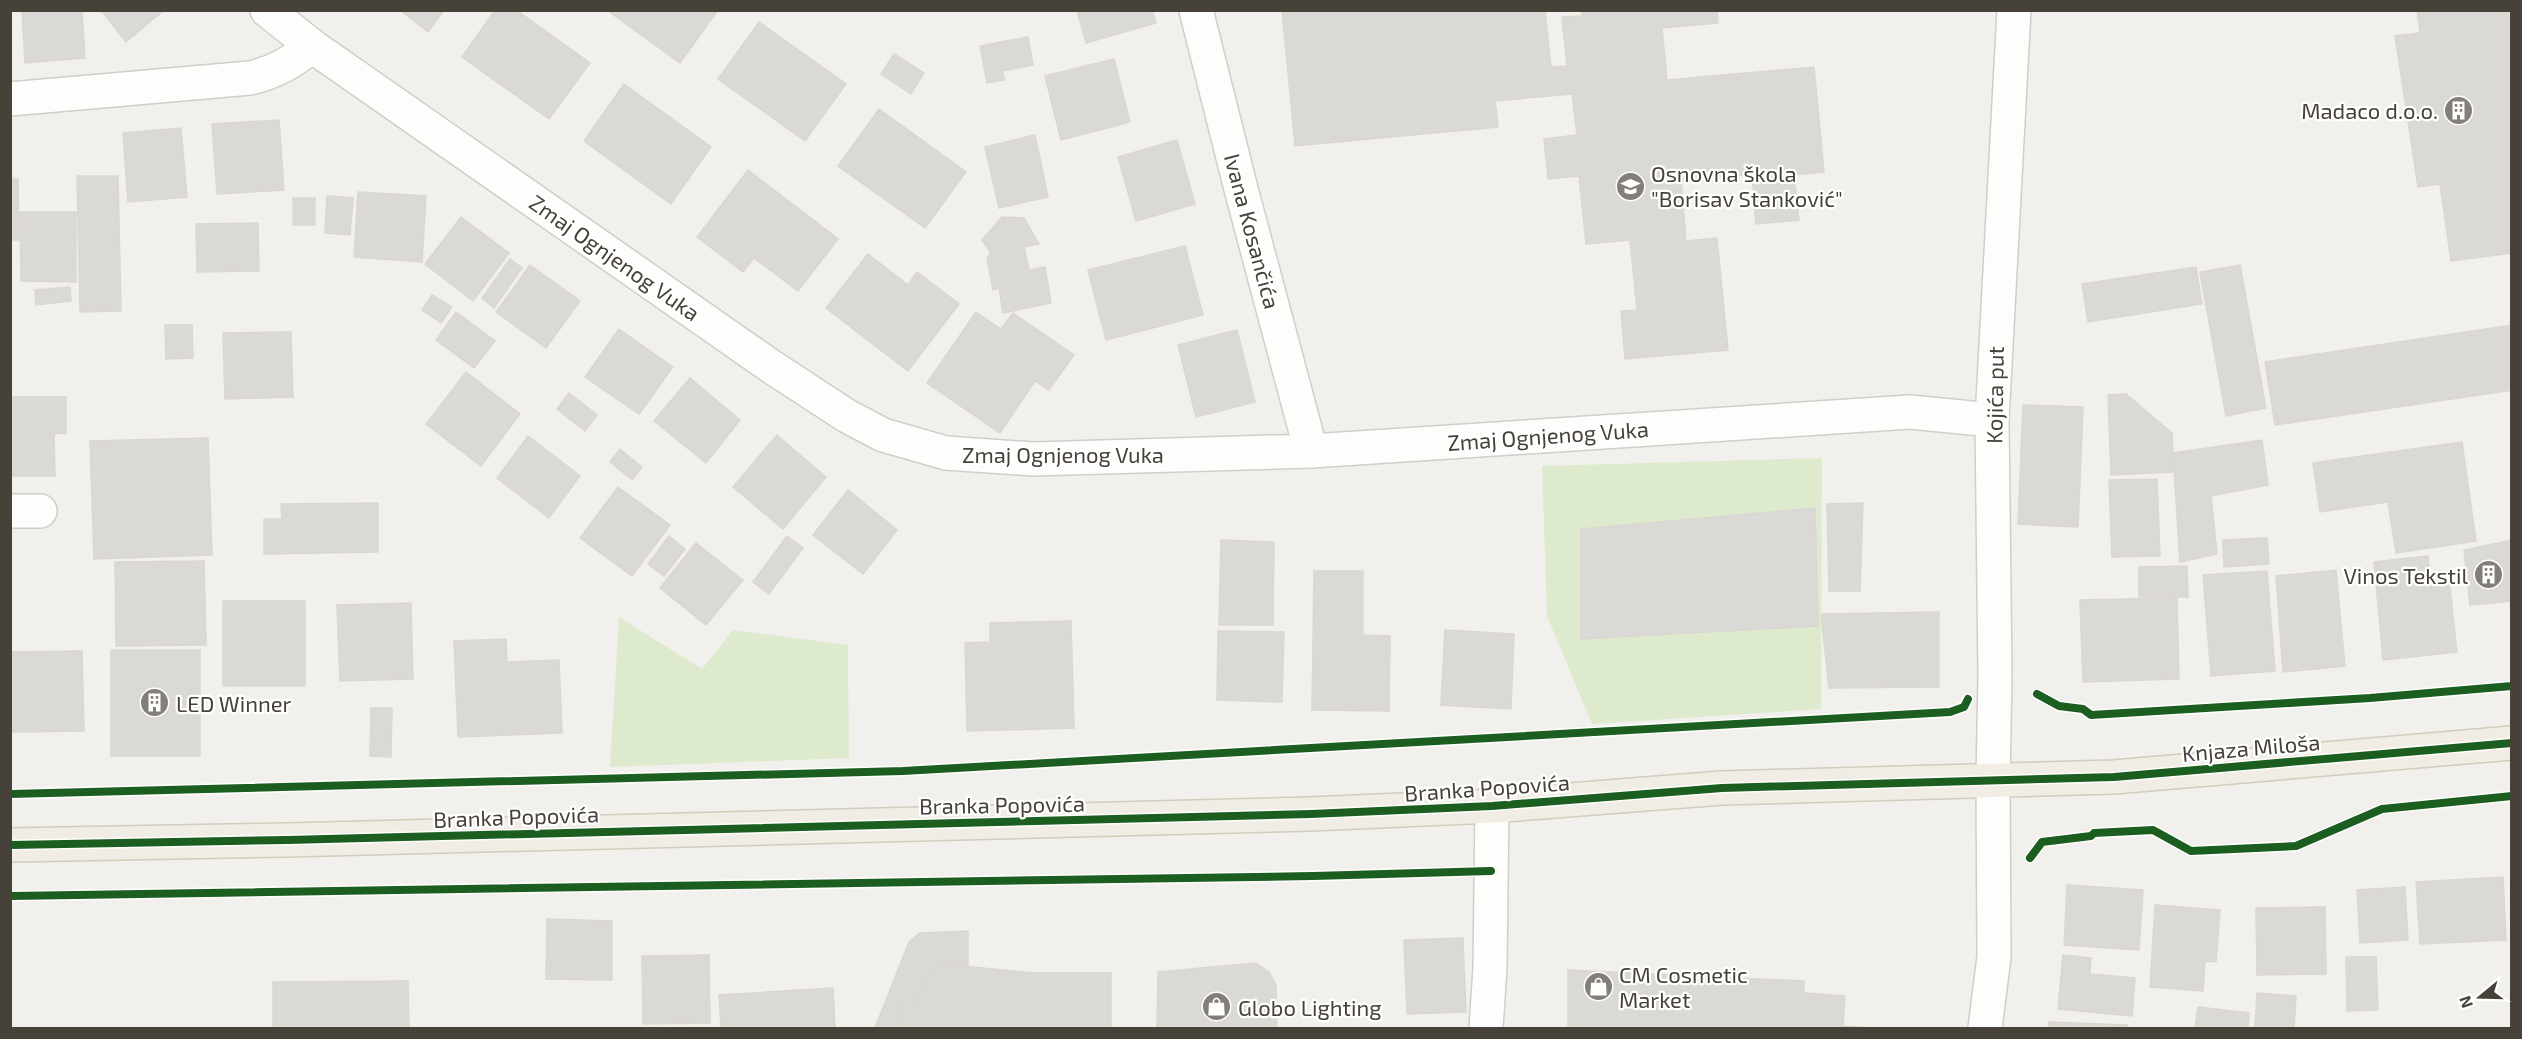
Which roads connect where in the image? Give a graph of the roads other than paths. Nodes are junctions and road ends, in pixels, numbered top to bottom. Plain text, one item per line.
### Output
1 (267, 10) edge
2 (1196, 10) edge
3 (2014, 10) edge
4 (312, 46) junction
5 (10, 99) edge
6 (1992, 420) junction
7 (1311, 451) junction
8 (2511, 743) edge
9 (1993, 780) junction
10 (1492, 806) junction
11 (10, 845) edge
12 (1486, 1029) edge
13 (1985, 1029) edge

1 - 4 street, Zmaj Ognjenog Vuka
2 - 7 street, Ivana Kosančića
3 - 6 street, Kojića put
4 - 5 street
4 - 7 street, Zmaj Ognjenog Vuka
6 - 7 street, Zmaj Ognjenog Vuka
6 - 9 street, Kojića put
8 - 9 main road, Knjaza Miloša
9 - 10 main road, Branka Popovića
9 - 13 street, Kojića put
10 - 11 main road, Branka Popovića
10 - 12 street, Branka Popovića

